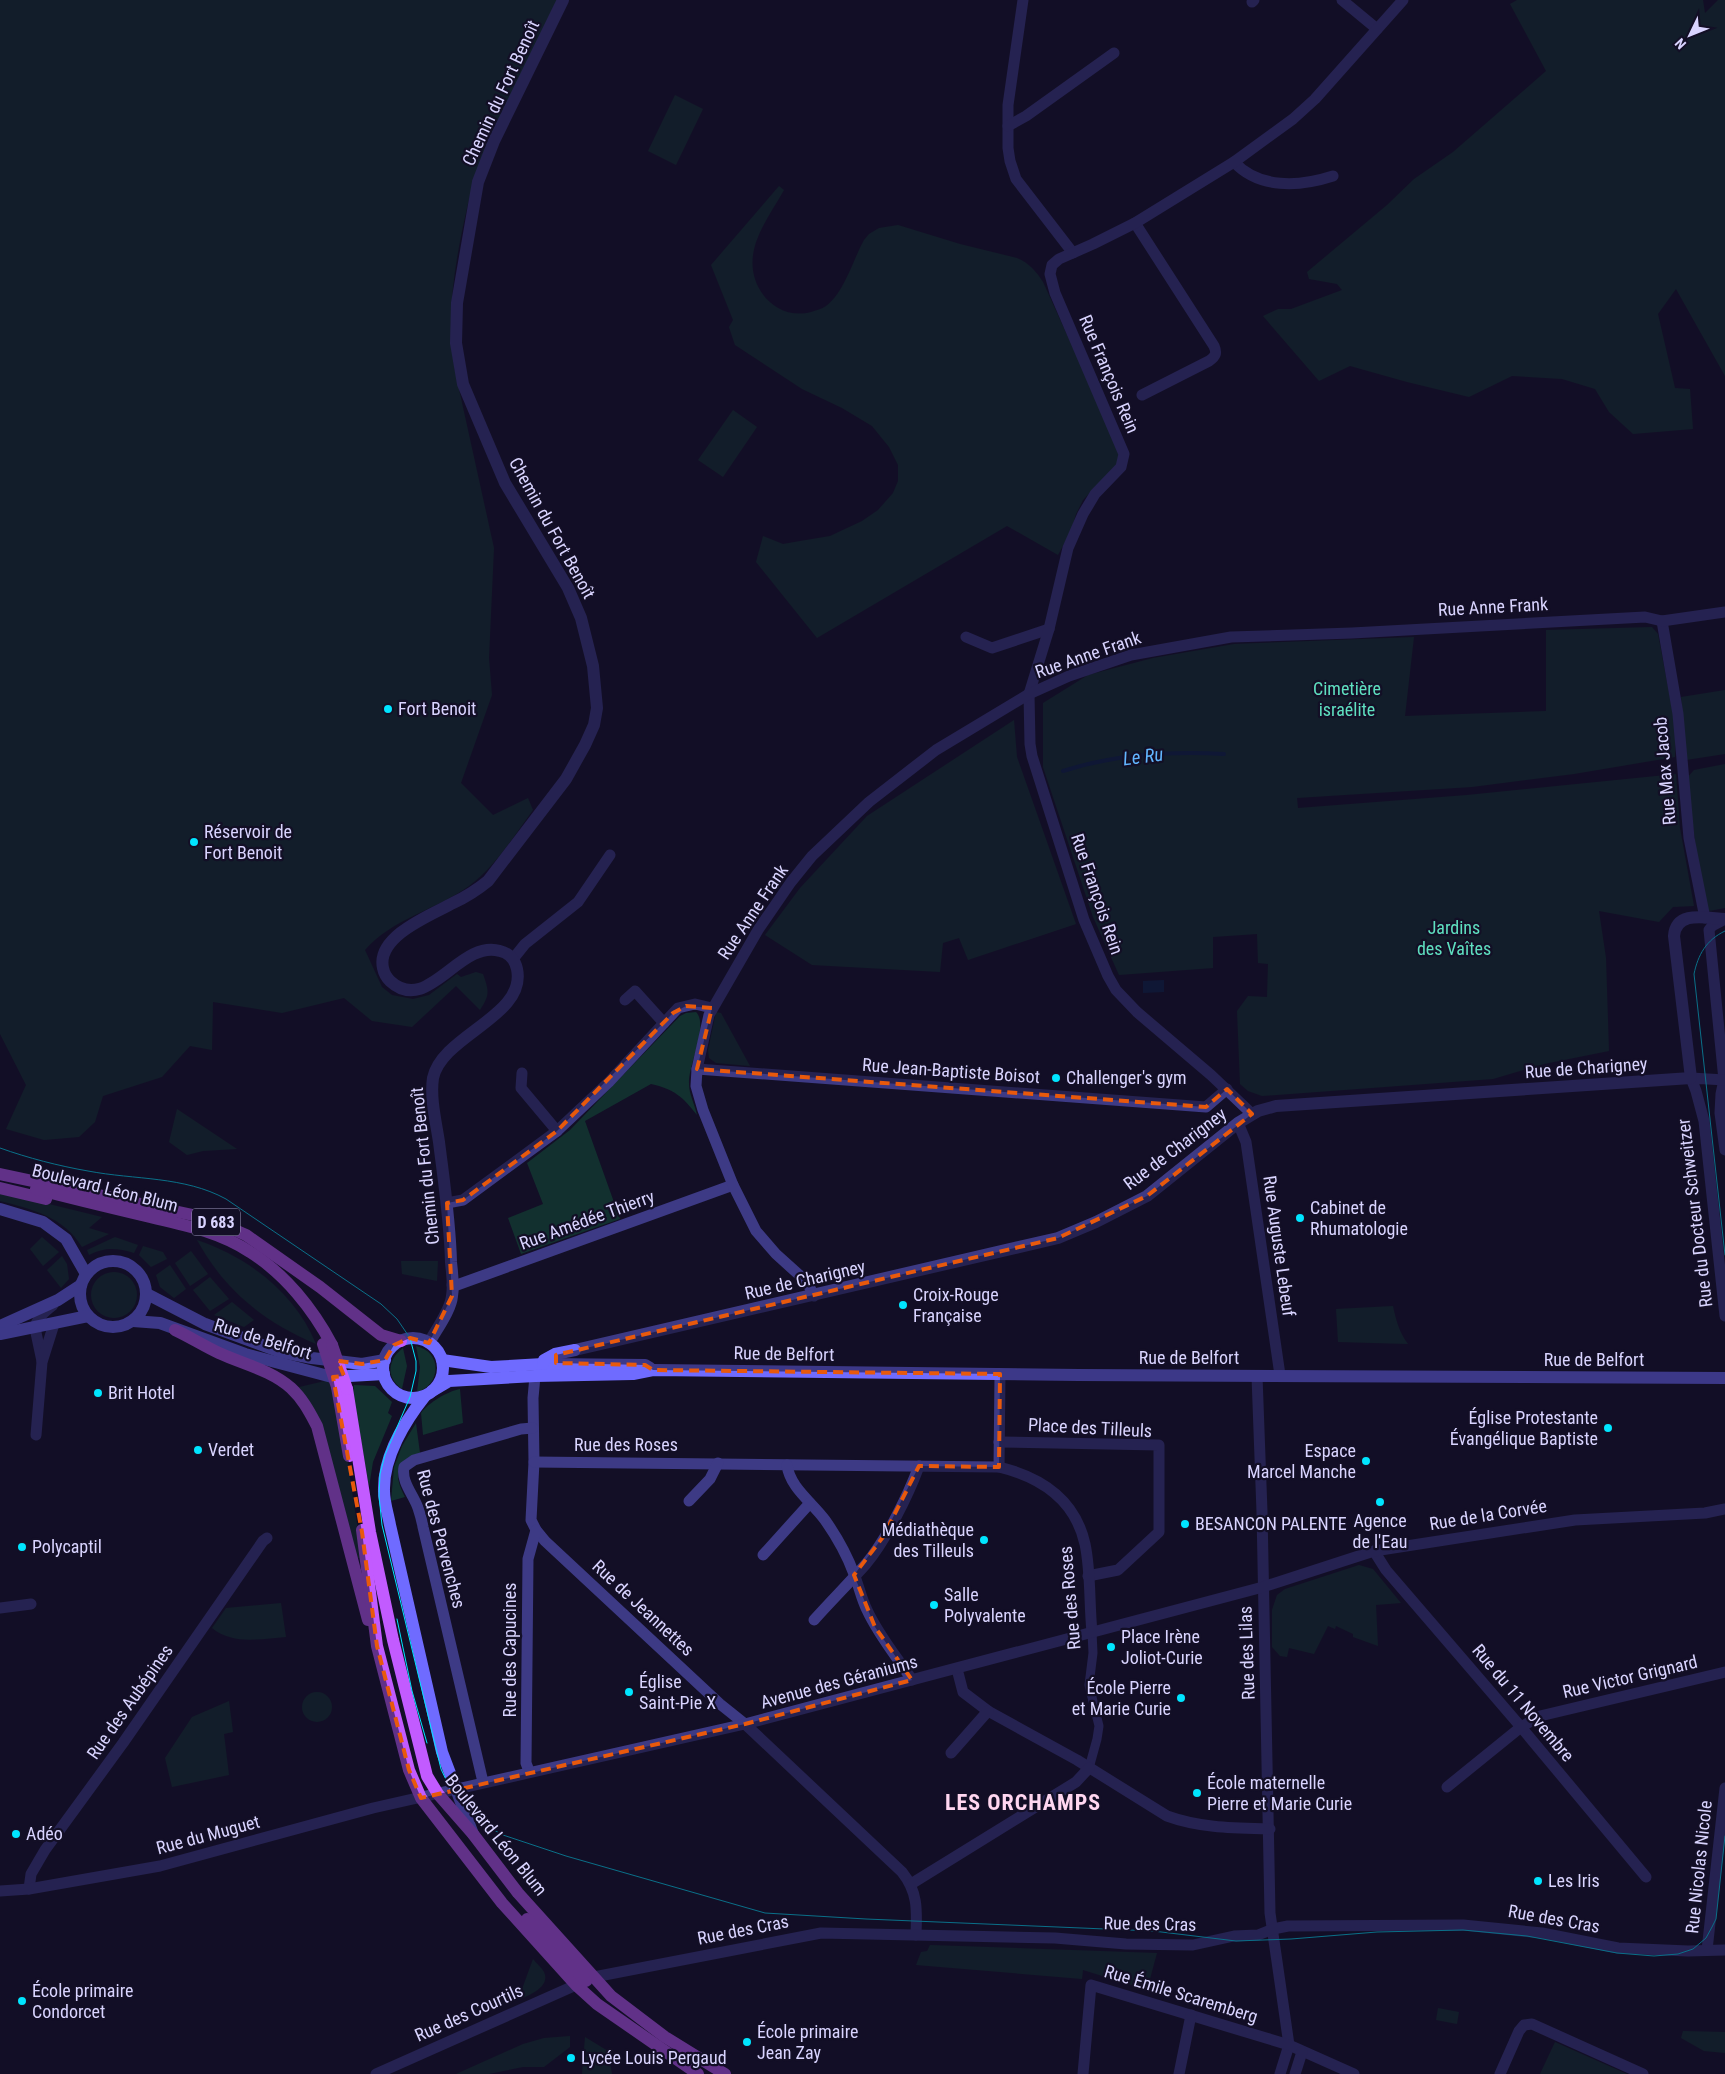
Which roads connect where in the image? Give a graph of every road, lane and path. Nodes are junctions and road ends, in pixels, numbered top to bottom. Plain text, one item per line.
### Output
1 (563, 0) edge
2 (1023, 0) edge
3 (1342, 0) edge
4 (1402, 0) edge
5 (1377, 29) junction
6 (1114, 53) dead end
7 (1008, 126) junction
8 (1234, 162) junction
9 (1333, 176) dead end
10 (1135, 223) junction
11 (1073, 253) junction
12 (1142, 395) dead end
13 (1725, 612) edge
14 (1662, 621) junction
15 (1049, 629) junction
16 (966, 637) dead end
17 (1029, 694) junction
18 (610, 854) dead end
19 (1705, 918) junction
20 (1725, 920) edge
21 (513, 959) junction
22 (625, 1000) dead end
23 (712, 1008) junction
24 (664, 1023) junction
25 (697, 1070) junction
26 (522, 1073) dead end
27 (1691, 1078) junction
28 (1724, 1080) edge
29 (1227, 1089) junction
30 (1252, 1114) junction
31 (1238, 1123) junction
32 (557, 1131) junction
33 (1725, 1150) edge
34 (0, 1174) edge
35 (0, 1180) edge
36 (733, 1185) junction
37 (0, 1188) edge
38 (447, 1203) junction
39 (0, 1210) edge
40 (84, 1279) junction
41 (452, 1286) junction
42 (147, 1294) junction
43 (814, 1296) junction
44 (58, 1300) junction
45 (88, 1316) junction
46 (1725, 1316) edge
47 (133, 1321) junction
48 (54, 1324) junction
49 (0, 1326) edge
50 (35, 1328) junction
51 (175, 1330) junction
52 (0, 1334) edge
53 (401, 1341) junction
54 (429, 1343) junction
55 (328, 1345) junction
56 (576, 1350) joint
57 (385, 1360) junction
58 (442, 1360) junction
59 (42, 1362) junction
60 (543, 1364) junction
61 (576, 1365) junction
62 (653, 1370) junction
63 (384, 1374) junction
64 (1000, 1374) junction
65 (1280, 1375) junction
66 (535, 1376) junction
67 (1257, 1376) junction
68 (1725, 1378) edge
69 (342, 1388) junction
70 (429, 1394) junction
71 (533, 1428) junction
72 (36, 1435) dead end
73 (999, 1442) junction
74 (534, 1462) junction
75 (718, 1464) junction
76 (788, 1465) junction
77 (919, 1466) junction
78 (999, 1467) junction
79 (690, 1501) dead end
80 (810, 1503) junction
81 (1725, 1509) edge
82 (536, 1530) junction
83 (267, 1538) dead end
84 (1374, 1551) junction
85 (763, 1555) dead end
86 (854, 1575) junction
87 (1088, 1576) junction
88 (1263, 1587) junction
89 (30, 1604) dead end
90 (0, 1608) edge
91 (814, 1620) dead end
92 (1092, 1632) junction
93 (377, 1646) junction
94 (957, 1669) junction
95 (1725, 1672) edge
96 (912, 1680) junction
97 (988, 1712) junction
98 (745, 1724) junction
99 (1521, 1726) junction
100 (951, 1752) dead end
101 (1089, 1768) junction
102 (529, 1771) junction
103 (483, 1782) junction
104 (1446, 1787) dead end
105 (1725, 1788) edge
106 (455, 1789) junction
107 (438, 1794) junction
108 (421, 1798) junction
109 (1270, 1829) junction
110 (472, 1834) junction
111 (1646, 1877) dead end
112 (911, 1884) junction
113 (29, 1889) junction
114 (0, 1891) edge
115 (1273, 1929) junction
116 (916, 1935) junction
117 (1707, 1950) junction
118 (1725, 1950) edge
119 (586, 1981) junction
120 (1191, 2015) junction
121 (1289, 2045) junction
122 (1302, 2052) junction
123 (376, 2074) edge
124 (698, 2074) edge
125 (725, 2074) edge
126 (1083, 2074) edge
127 (1179, 2074) edge
128 (1280, 2074) edge
129 (1295, 2074) edge
130 (1354, 2074) edge
131 (1500, 2074) edge
132 (1643, 2074) edge

1 - 21 street, Chemin du Fort Benoît
2 - 7 street
3 - 5 street
4 - 5 street
5 - 8 street
6 - 7 street
7 - 11 street
8 - 9 street
8 - 10 street
10 - 11 street
10 - 12 street
11 - 15 street, Rue François Rein
13 - 14 street, Rue Anne Frank
14 - 17 street, Rue Anne Frank
14 - 19 street, Rue Max Jacob
15 - 16 street
15 - 17 street, Rue François Rein
17 - 23 street, Rue Anne Frank
17 - 29 street, Rue François Rein
18 - 21 street
19 - 20 street
19 - 27 street
20 - 28 street, Rue du Docteur Schweitzer
21 - 38 street, Chemin du Fort Benoît
22 - 24 street
23 - 24 street
23 - 25 street
24 - 32 street
25 - 29 street, Rue Jean-Baptiste Boisot
25 - 36 street
26 - 32 street
27 - 28 street
27 - 30 street, Rue de Charigney
27 - 46 street, Rue du Docteur Schweitzer
28 - 33 street, Rue du Docteur Schweitzer
29 - 30 street, Rue François Rein
30 - 31 street, Rue de Charigney
31 - 43 street, Rue de Charigney
31 - 65 street, Rue Auguste Lebeuf
32 - 38 street
34 - 53 main road, D 683
35 - 55 main road, Boulevard Léon Blum
36 - 41 street, Rue Amédée Thierry
36 - 43 street
37 - 55 main road, Boulevard Léon Blum
38 - 41 street, Chemin du Fort Benoît
39 - 40 main road
40 - 42 main road
40 - 44 main road
40 - 45 main road
41 - 54 street, Chemin du Fort Benoît
42 - 47 main road
42 - 57 main road, Rue de Belfort
43 - 56 street, Rue de Charigney
44 - 49 main road
44 - 50 street
45 - 47 main road
45 - 48 main road
47 - 51 main road, Rue de Belfort
48 - 50 main road
48 - 59 street
50 - 52 main road
50 - 59 street
51 - 63 main road, Rue de Belfort
51 - 93 main road
53 - 54 main road
53 - 57 main road
54 - 58 main road
55 - 69 main road, bridge
56 - 60 main road
57 - 63 main road
58 - 60 main road, Rue de Belfort
58 - 70 main road
59 - 72 street
60 - 61 main road, Rue de Belfort
61 - 62 main road, Rue de Belfort
61 - 66 main road
62 - 64 main road, Rue de Belfort
62 - 66 main road, Rue de Belfort
63 - 70 main road
64 - 67 main road, Rue de Belfort
64 - 73 street
65 - 67 main road, Rue de Belfort
65 - 68 main road, Rue de Belfort
66 - 70 main road, Rue de Belfort
66 - 71 street
67 - 88 street, Rue des Lilas
69 - 93 main road, Boulevard Léon Blum
69 - 107 main road, Boulevard Léon Blum
70 - 106 main road
71 - 74 street
71 - 103 street, Rue des Pervenches
73 - 78 street
73 - 87 street, Place des Tilleuls
74 - 75 street, Rue des Roses
74 - 82 street
75 - 76 street, Rue des Roses
75 - 79 street
76 - 77 street, Rue des Roses
76 - 80 street
77 - 78 street, Rue des Roses
77 - 86 street
78 - 87 street, Rue des Roses
80 - 85 street
80 - 86 street
81 - 84 street, Rue de la Corvée
82 - 98 street, Rue de Jeannettes
82 - 102 street, Rue des Capucines
83 - 113 street, Rue des Aubépines
84 - 88 street, Rue de la Corvée
84 - 99 street, Rue du 11 Novembre
86 - 91 street
86 - 96 street
87 - 92 street, Rue des Roses
88 - 92 street, Avenue des Géraniums
88 - 109 street, Rue des Lilas
89 - 90 street
92 - 94 street, Avenue des Géraniums
92 - 101 street, Rue des Roses
93 - 108 main road, Boulevard Léon Blum
94 - 96 street, Avenue des Géraniums
94 - 97 street
95 - 99 street, Rue Victor Grignard
96 - 98 street, Avenue des Géraniums
97 - 100 street
97 - 101 street
98 - 102 street, Avenue des Géraniums
98 - 112 street, Rue de Jeannettes
99 - 104 street, Rue Victor Grignard
99 - 111 street, Rue du 11 Novembre
101 - 109 street
101 - 112 street
102 - 103 street, Avenue des Géraniums
103 - 106 street, Avenue des Géraniums
105 - 117 street, Rue Nicolas Nicole
106 - 107 street, Avenue des Géraniums
106 - 110 main road
107 - 108 street, Avenue des Géraniums
107 - 110 main road, Boulevard Léon Blum
108 - 113 street, Rue du Muguet
108 - 119 main road, Boulevard Léon Blum
109 - 115 street, Rue des Lilas
110 - 119 main road, Boulevard Léon Blum
112 - 116 street
113 - 114 street, Rue du Muguet
115 - 116 street, Rue des Cras
115 - 117 street, Rue des Cras
115 - 121 street, Rue des Lilas
116 - 119 street, Rue des Cras
117 - 118 street, Rue des Cras
119 - 123 street, Rue des Courtils
119 - 124 main road, Boulevard Léon Blum
119 - 125 main road, Boulevard Léon Blum
120 - 121 street, Rue Émile Scaremberg
120 - 126 street, Rue Émile Scaremberg
120 - 127 street
121 - 122 street, Rue Émile Scaremberg
121 - 128 street
122 - 129 street
122 - 130 street, Rue Émile Scaremberg
131 - 132 street

